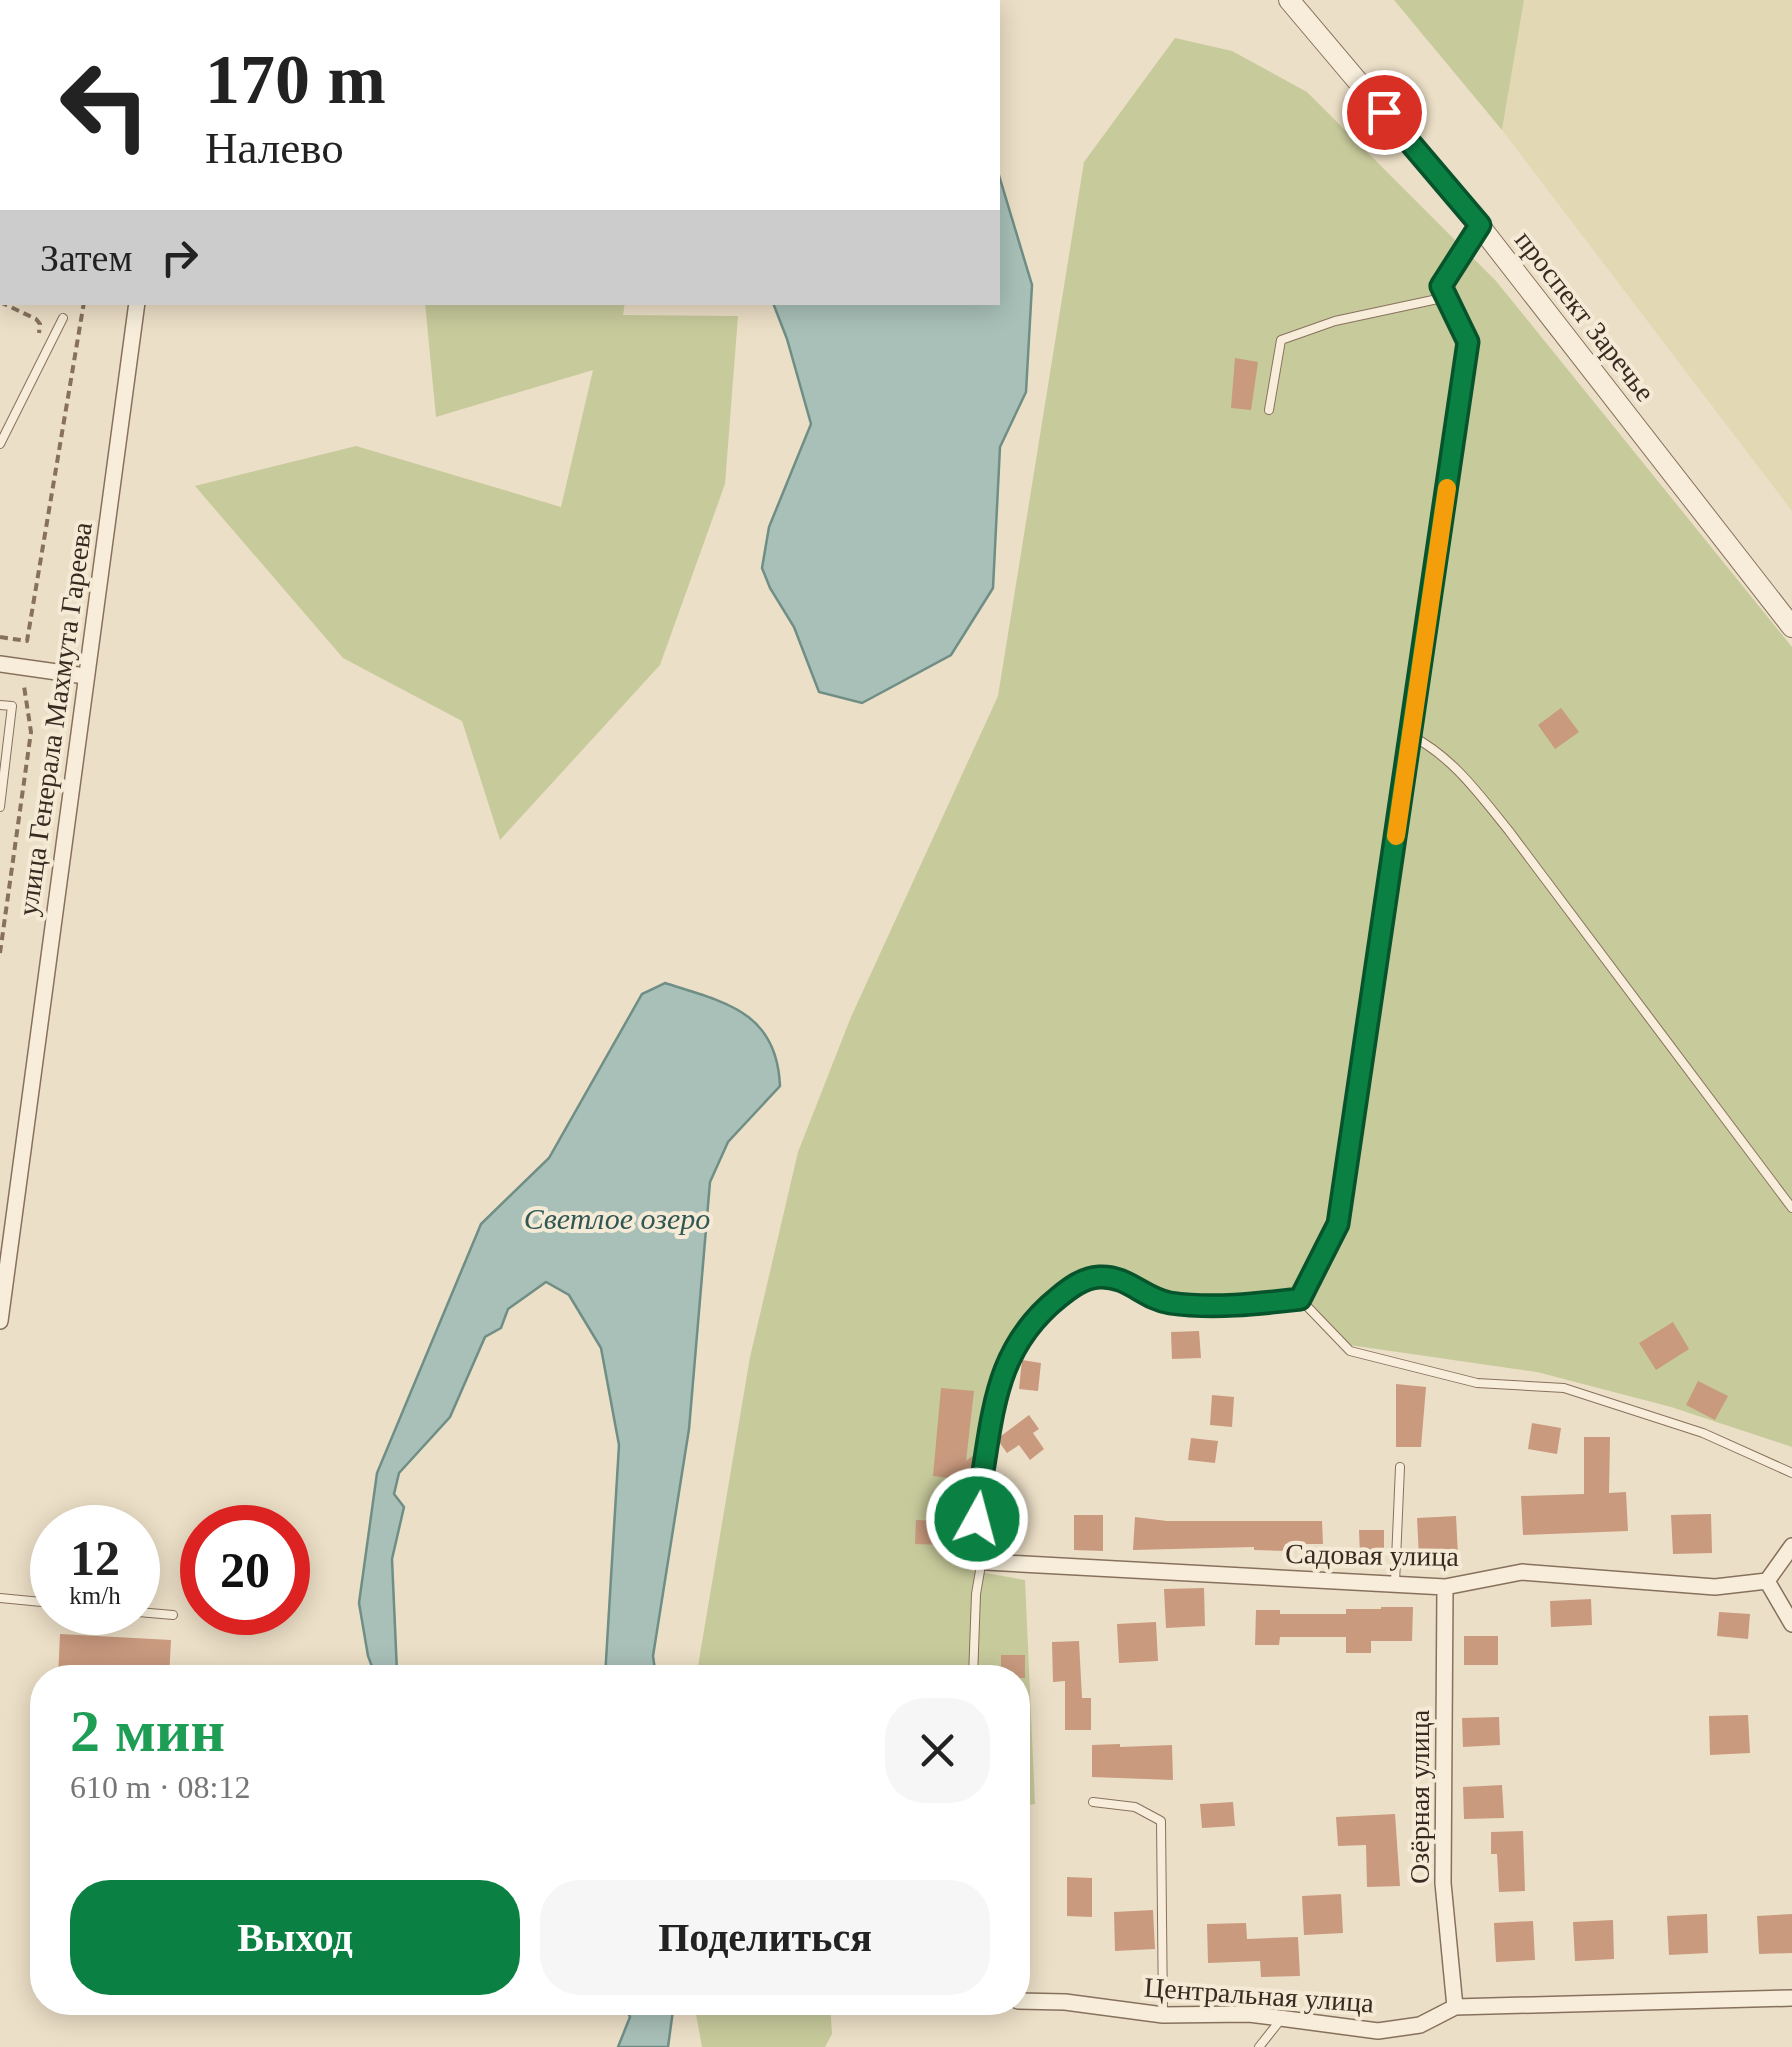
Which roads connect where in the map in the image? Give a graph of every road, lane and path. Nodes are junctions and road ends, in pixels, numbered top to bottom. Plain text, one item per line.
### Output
1 (1289, 0) edge
2 (1480, 225) junction
3 (1446, 297) junction
4 (6, 305) edge
5 (83, 305) edge
6 (137, 305) edge
7 (63, 318) dead end
8 (38, 338) dead end
9 (1269, 410) dead end
10 (0, 444) edge
11 (1792, 627) edge
12 (0, 637) edge
13 (0, 664) edge
14 (85, 676) junction
15 (25, 694) dead end
16 (0, 705) edge
17 (1410, 735) junction
18 (0, 807) edge
19 (0, 953) edge
20 (0, 1191) edge
21 (17, 1192) junction
22 (1792, 1208) edge
23 (1300, 1299) junction
24 (0, 1321) edge
25 (1400, 1467) dead end
26 (1792, 1473) edge
27 (1792, 1546) edge
28 (986, 1562) junction
29 (1767, 1581) junction
30 (1395, 1584) junction
31 (1445, 1587) junction
32 (0, 1598) edge
33 (30, 1601) edge
34 (160, 1614) edge
35 (173, 1615) dead end
36 (1792, 1624) edge
37 (973, 1665) edge
38 (1093, 1802) dead end
39 (1792, 1998) edge
40 (1030, 2001) edge
41 (1455, 2007) junction
42 (1163, 2015) junction
43 (1282, 2018) junction
44 (1259, 2047) edge

1 - 2 street, проспект Заречье
2 - 3 lane
2 - 11 street, проспект Заречье
3 - 9 lane
3 - 17 lane
4 - 8 path
5 - 12 path
6 - 14 street, улица Генерала Махмута Гареева
7 - 10 lane
13 - 14 street
14 - 21 street, улица Генерала Махмута Гареева
15 - 19 path
16 - 18 lane
17 - 22 lane
17 - 23 lane
20 - 21 lane
21 - 24 street, улица Генерала Махмута Гареева
23 - 26 lane
23 - 28 lane
25 - 30 lane
27 - 29 street
28 - 30 street, Садовая улица
28 - 37 lane
29 - 31 street, Садовая улица
29 - 36 street
30 - 31 street, Садовая улица
31 - 41 street, Озёрная улица
32 - 33 lane
34 - 35 lane
38 - 42 lane
39 - 41 street, Центральная улица
40 - 42 street, Центральная улица
41 - 43 street, Центральная улица
42 - 43 street, Центральная улица
43 - 44 lane

